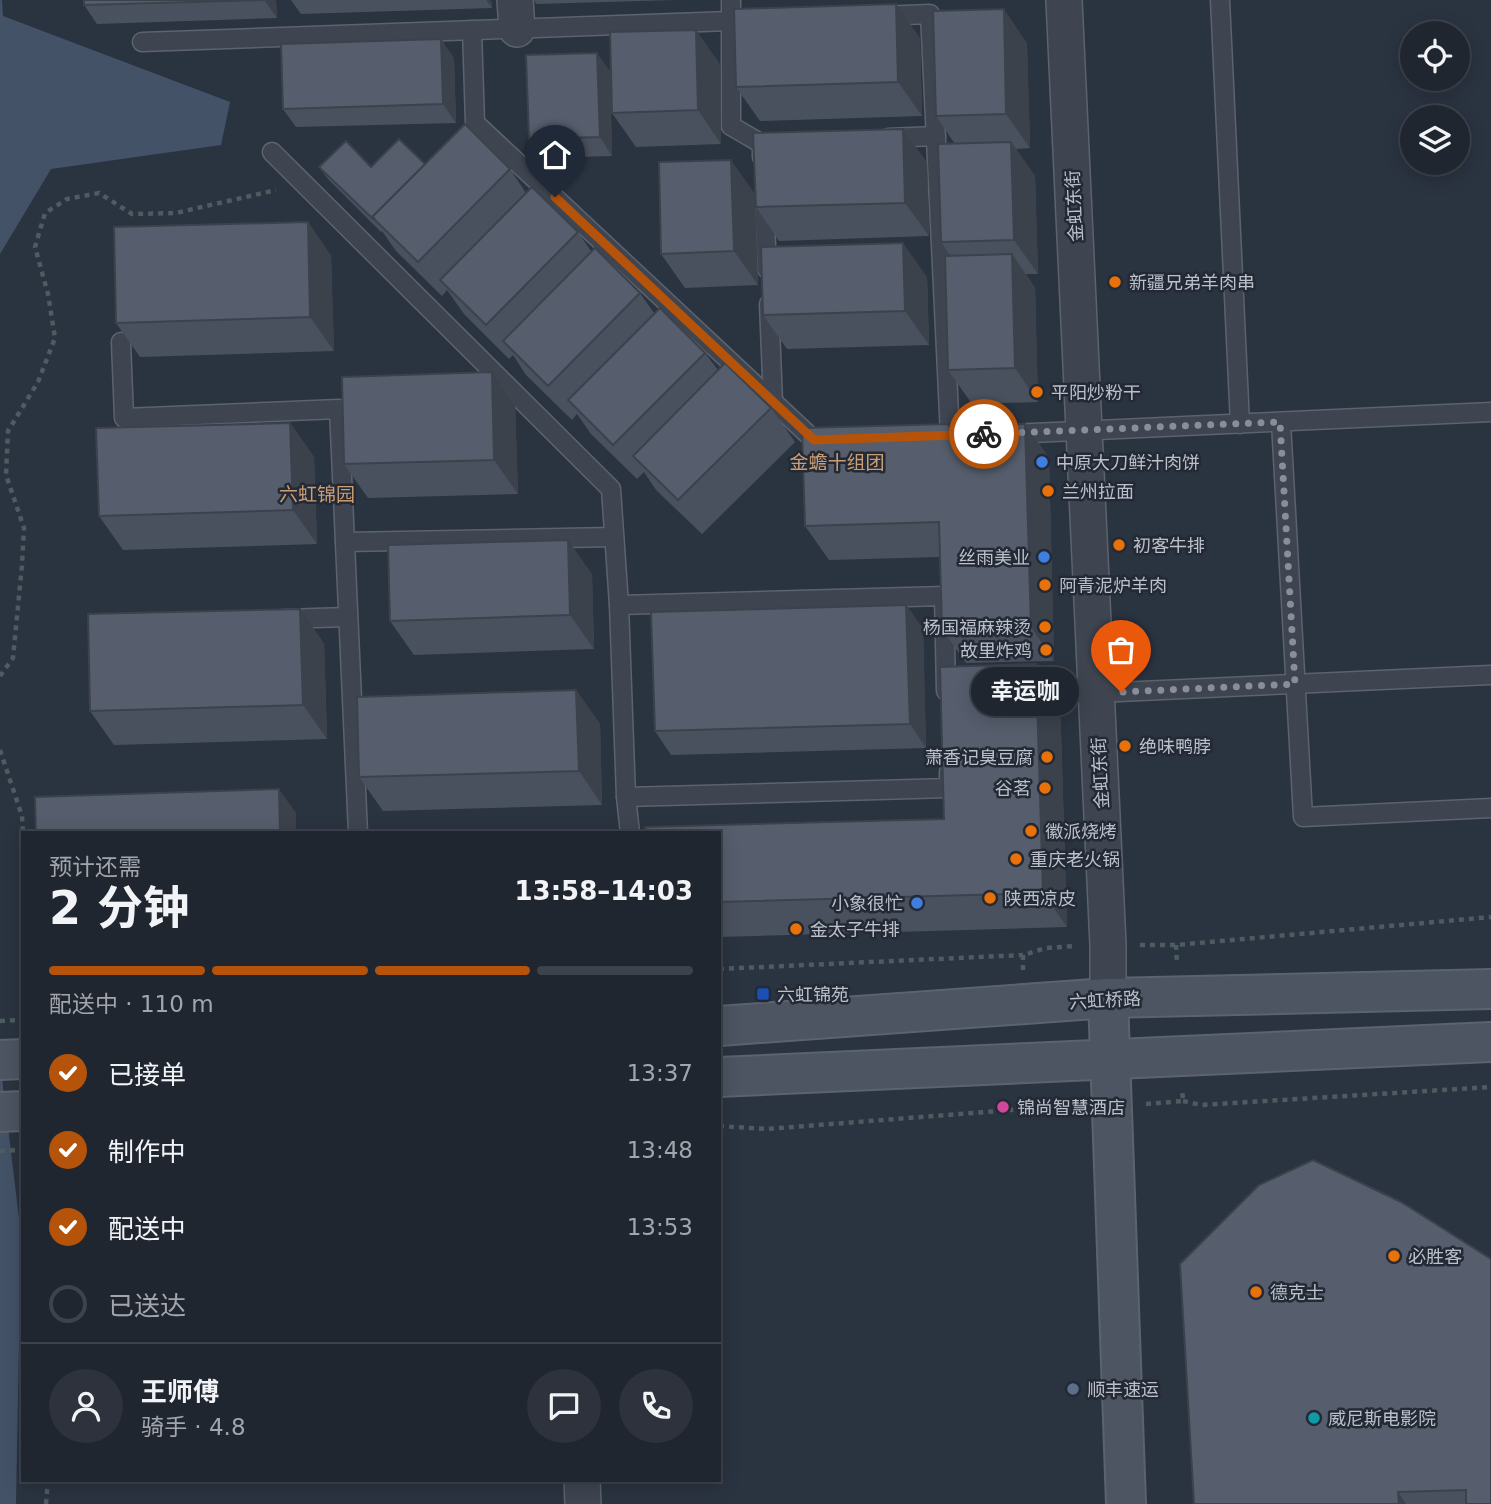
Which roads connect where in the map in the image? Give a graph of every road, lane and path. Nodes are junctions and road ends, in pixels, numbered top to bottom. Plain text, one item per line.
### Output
1 (731, 0) edge
2 (1064, 0) edge
3 (1220, 0) edge
4 (516, 14) edge
5 (864, 17) edge
6 (771, 20) edge
7 (732, 21) junction
8 (471, 30) junction
9 (142, 42) dead end
10 (936, 136) junction
11 (869, 139) edge
12 (272, 152) dead end
13 (303, 183) junction
14 (121, 342) edge
15 (773, 402) junction
16 (1491, 412) edge
17 (1280, 422) junction
18 (1240, 424) junction
19 (1084, 431) junction
20 (990, 434) edge
21 (950, 435) edge
22 (841, 439) edge
23 (614, 537) junction
24 (345, 542) junction
25 (619, 605) junction
26 (348, 617) junction
27 (266, 620) edge
28 (0, 676) edge
29 (1491, 676) edge
30 (1295, 684) junction
31 (1097, 693) junction
32 (947, 706) edge
33 (0, 750) edge
34 (948, 761) edge
35 (626, 797) junction
36 (1491, 808) edge
37 (23, 831) edge
38 (358, 831) edge
39 (630, 831) edge
40 (1491, 917) edge
41 (1176, 945) dead end
42 (1023, 955) dead end
43 (721, 969) edge
44 (1491, 989) edge
45 (1108, 998) junction
46 (21, 1020) edge
47 (0, 1021) edge
48 (721, 1026) edge
49 (1491, 1042) edge
50 (1109, 1058) junction
51 (21, 1059) edge
52 (0, 1060) edge
53 (721, 1077) edge
54 (1491, 1087) edge
55 (1183, 1101) dead end
56 (21, 1111) edge
57 (0, 1112) edge
58 (21, 1150) edge
59 (0, 1151) edge
60 (48, 1482) edge
61 (582, 1482) edge
62 (46, 1504) edge
63 (583, 1504) edge
64 (1126, 1504) edge

1 - 7 lane
2 - 19 street, 金虹东街
3 - 18 lane
4 - 7 lane
4 - 8 lane
5 - 10 lane
6 - 7 lane
7 - 15 lane
8 - 9 lane
8 - 15 lane
10 - 11 lane
10 - 21 lane
12 - 13 lane
13 - 23 lane
13 - 28 path
14 - 24 lane
15 - 22 lane
16 - 17 lane
17 - 18 lane
17 - 30 lane
18 - 19 lane
19 - 20 lane
19 - 31 street, 金虹东街
23 - 24 lane
23 - 25 lane
24 - 26 lane
25 - 32 lane
25 - 35 lane
26 - 27 lane
26 - 38 lane
29 - 30 lane
30 - 31 lane
30 - 36 lane
31 - 45 street, 金虹东街
33 - 37 path
34 - 35 lane
35 - 39 lane
40 - 41 path
42 - 43 path
44 - 45 main road, 六虹桥路
45 - 48 main road, 六虹桥路
45 - 50 main road, 金虹东街
46 - 47 path
49 - 50 main road
50 - 53 main road
50 - 64 main road, 金虹东街
51 - 52 main road
54 - 55 path
56 - 57 main road
58 - 59 path
60 - 62 path
61 - 63 street

